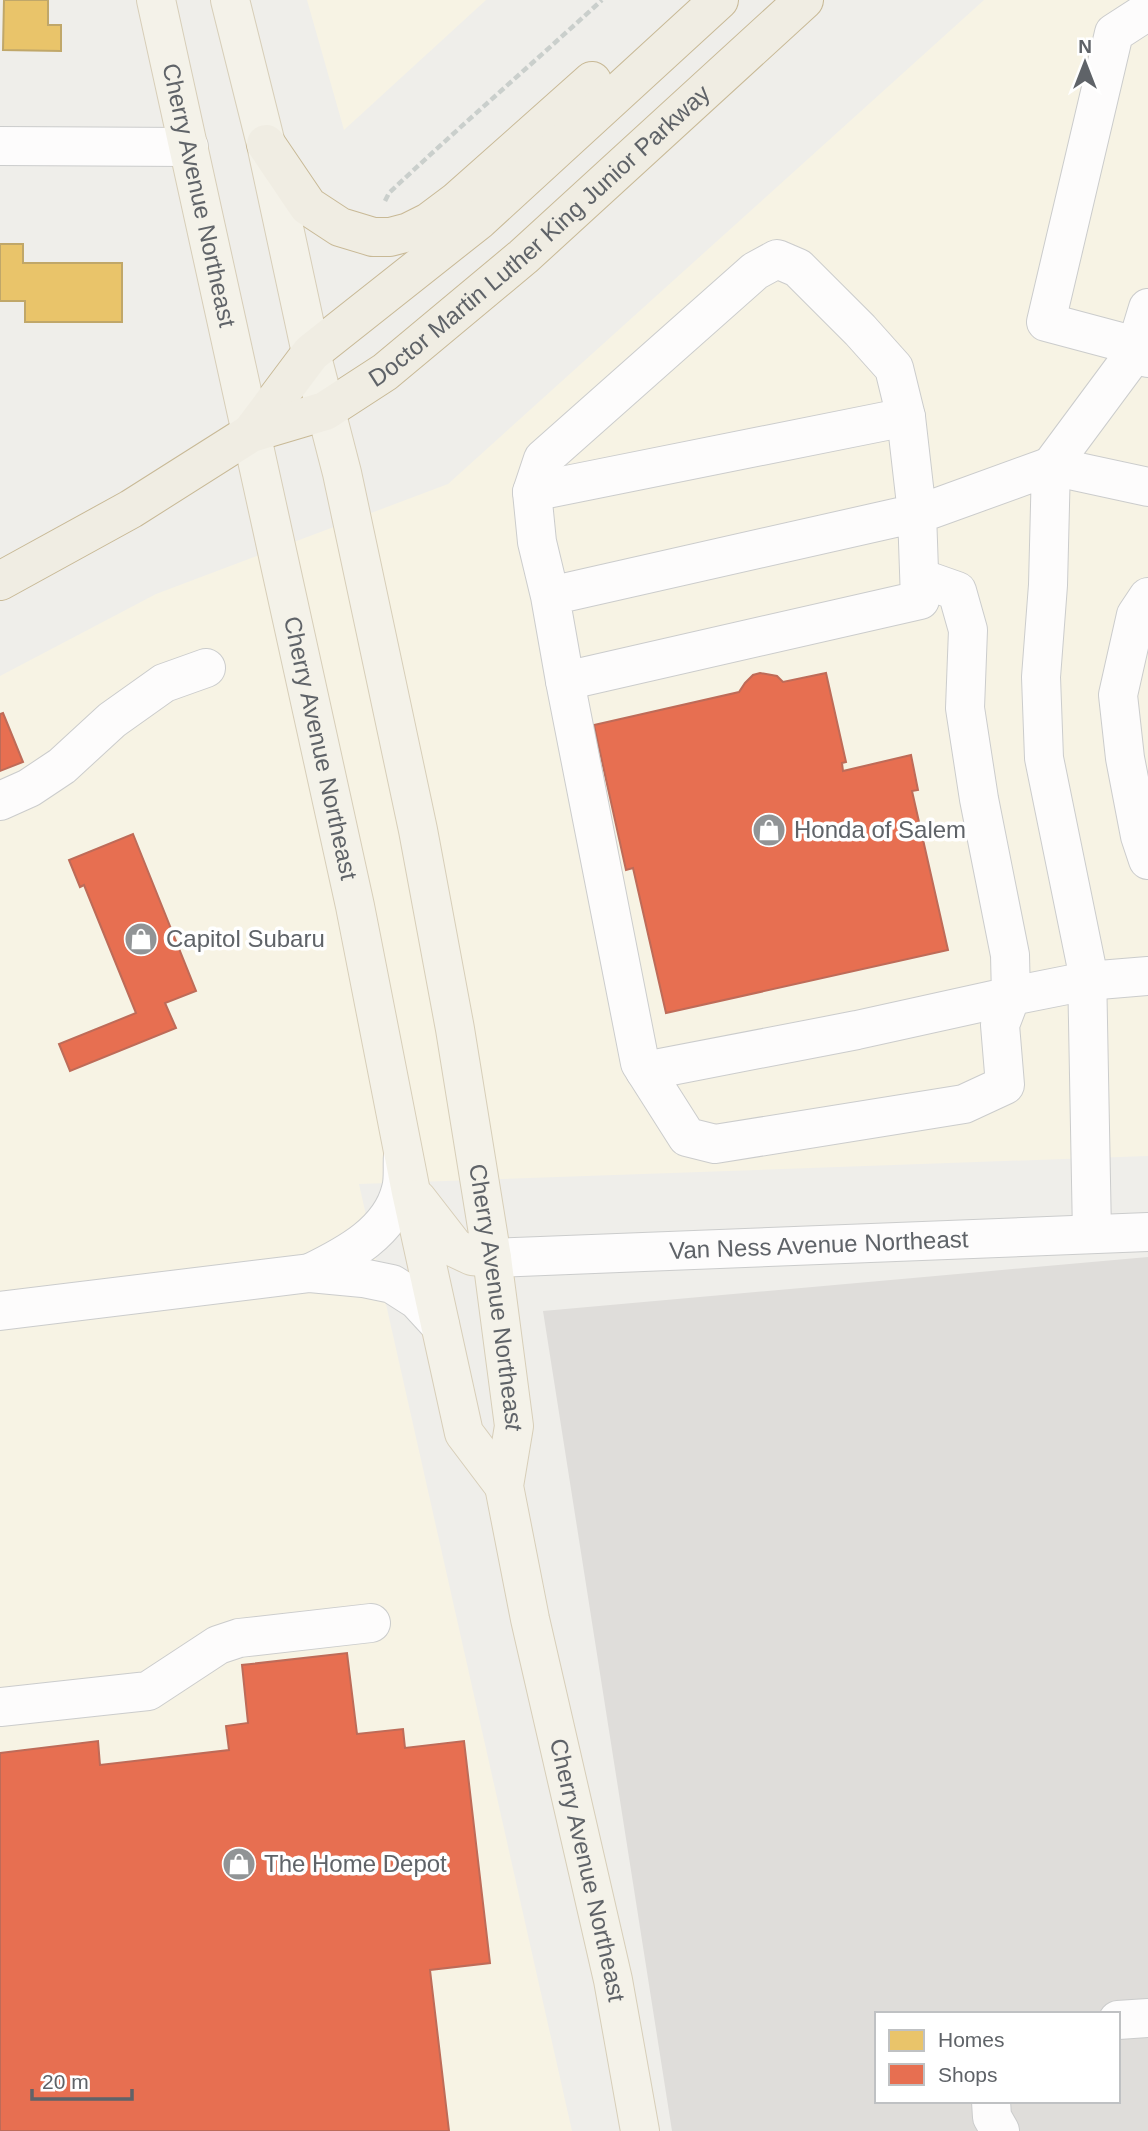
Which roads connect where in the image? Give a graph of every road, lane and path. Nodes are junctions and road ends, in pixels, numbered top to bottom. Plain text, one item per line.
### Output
1 (156, 0) edge
2 (230, 0) edge
3 (602, 0) edge
4 (682, 0) edge
5 (719, 0) edge
6 (804, 0) edge
7 (1148, 11) edge
8 (266, 144) junction
9 (0, 146) edge
10 (189, 147) junction
11 (381, 207) dead end
12 (1148, 308) edge
13 (1139, 352) edge
14 (311, 353) junction
15 (325, 411) junction
16 (906, 417) junction
17 (251, 433) junction
18 (1051, 466) junction
19 (1148, 488) edge
20 (532, 492) junction
21 (917, 513) junction
22 (920, 578) junction
23 (0, 581) edge
24 (550, 596) junction
25 (1148, 597) edge
26 (206, 668) dead end
27 (565, 681) junction
28 (0, 801) edge
29 (1148, 860) edge
30 (1148, 976) edge
31 (1087, 981) junction
32 (1011, 996) junction
33 (645, 1071) junction
34 (403, 1149) junction
35 (411, 1192) junction
36 (1148, 1232) edge
37 (1092, 1234) junction
38 (492, 1258) junction
39 (310, 1273) junction
40 (0, 1311) edge
41 (440, 1325) junction
42 (504, 1486) junction
43 (371, 1623) dead end
44 (0, 1707) edge
45 (1148, 2018) edge
46 (1120, 2020) edge
47 (991, 2103) edge
48 (640, 2131) edge
49 (1000, 2131) edge

1 - 10 main road, Cherry Avenue Northeast
2 - 8 main road, Cherry Avenue Northeast
3 - 11 path
4 - 8 highway
5 - 14 highway, Doctor Martin Luther King Junior Parkway
6 - 15 highway, Doctor Martin Luther King Junior Parkway
7 - 13 street
8 - 14 main road, Cherry Avenue Northeast
9 - 10 street
10 - 17 main road, Cherry Avenue Northeast
12 - 13 street
13 - 18 street
14 - 15 main road, Cherry Avenue Northeast
14 - 17 highway, Doctor Martin Luther King Junior Parkway
15 - 17 highway, Doctor Martin Luther King Junior Parkway
15 - 38 main road, Cherry Avenue Northeast
16 - 20 street
16 - 20 street
16 - 21 street
17 - 23 highway, Doctor Martin Luther King Junior Parkway
17 - 34 main road, Cherry Avenue Northeast
18 - 19 street
18 - 21 street
18 - 31 street
20 - 24 street
21 - 22 street
21 - 24 street
22 - 27 street
22 - 32 street
24 - 27 street
25 - 29 street
26 - 28 street
27 - 33 street
30 - 31 street
31 - 32 street
31 - 37 street
32 - 33 street
32 - 33 street
34 - 35 main road, Cherry Avenue Northeast
34 - 39 street
35 - 38 main road
35 - 41 main road, Cherry Avenue Northeast
36 - 37 street, Van Ness Avenue Northeast
37 - 38 street, Van Ness Avenue Northeast
38 - 42 main road, Cherry Avenue Northeast
39 - 40 street
39 - 41 street
41 - 42 main road, Cherry Avenue Northeast
42 - 48 main road, Cherry Avenue Northeast
43 - 44 street
45 - 46 street
47 - 49 street

